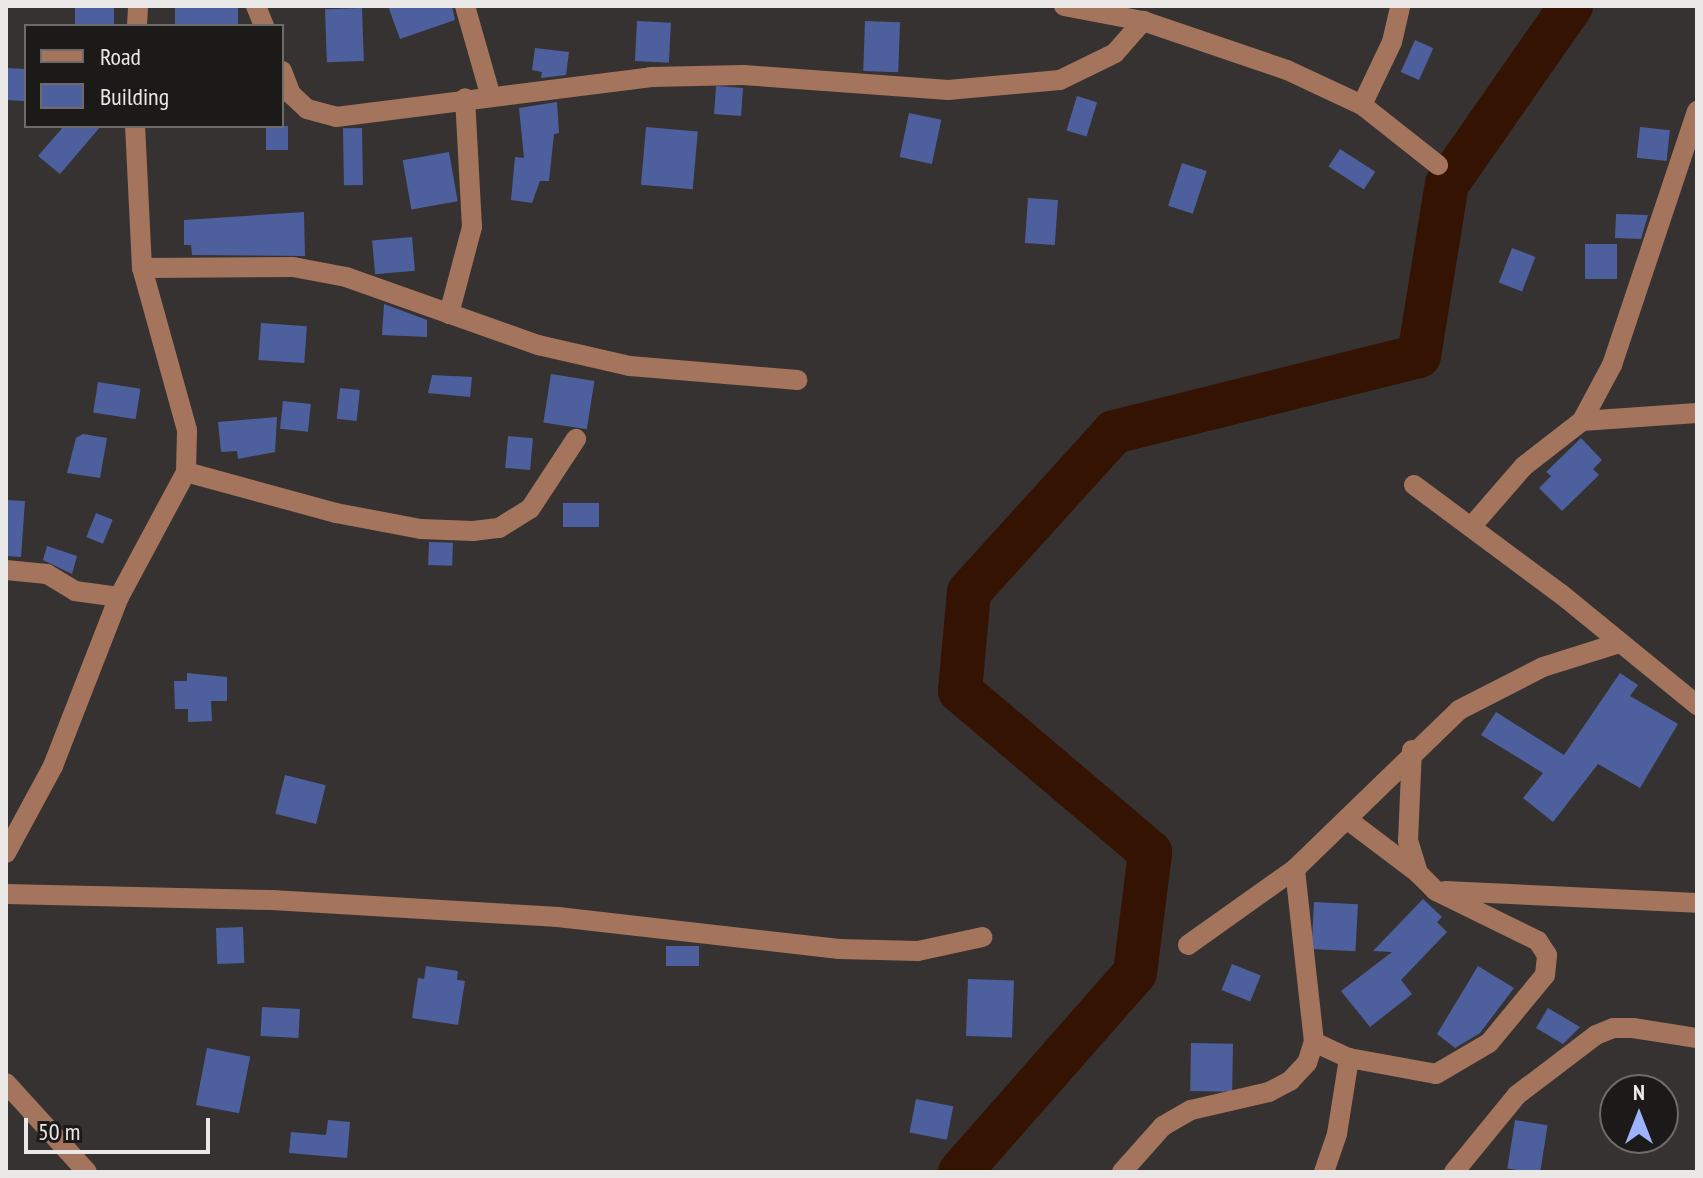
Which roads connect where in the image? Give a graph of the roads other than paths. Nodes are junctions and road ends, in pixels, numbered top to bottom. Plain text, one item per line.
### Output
1 (465, 6) edge
2 (1064, 6) edge
3 (1400, 6) edge
4 (1143, 21) junction
5 (284, 76) edge
6 (490, 94) junction
7 (465, 98) junction
8 (1362, 105) junction
9 (1697, 111) edge
10 (135, 128) edge
11 (1438, 165) dead end
12 (142, 268) junction
13 (449, 314) junction
14 (797, 380) dead end
15 (1697, 413) edge
16 (1582, 421) junction
17 (576, 439) dead end
18 (186, 472) junction
19 (1414, 485) dead end
20 (1471, 527) junction
21 (6, 570) edge
22 (119, 597) junction
23 (1616, 644) junction
24 (1697, 705) edge
25 (1412, 750) junction
26 (1348, 820) junction
27 (6, 853) edge
28 (1295, 869) junction
29 (1418, 873) junction
30 (1436, 891) junction
31 (6, 894) edge
32 (1697, 903) edge
33 (983, 937) dead end
34 (1188, 945) dead end
35 (1697, 1038) edge
36 (1314, 1042) junction
37 (1349, 1058) junction
38 (6, 1083) edge
39 (1463, 1169) edge
40 (87, 1172) edge
41 (1122, 1172) edge
42 (1324, 1172) edge

1 - 6 street
2 - 4 street
3 - 8 street
4 - 6 street
4 - 8 street
5 - 7 street
6 - 7 street
7 - 13 street
8 - 11 street
9 - 16 street
10 - 12 street
12 - 13 street
12 - 18 street
13 - 14 street
15 - 16 street
16 - 20 street
17 - 18 street
18 - 22 street
19 - 20 street
20 - 23 street
21 - 22 street
22 - 27 street
23 - 24 street
23 - 25 street
25 - 26 street
25 - 29 street
26 - 28 street
26 - 29 street
28 - 34 street
28 - 36 street
29 - 30 street
30 - 32 street
30 - 37 street
31 - 33 street
35 - 39 street
36 - 37 street
36 - 41 street
37 - 42 street
38 - 40 street

